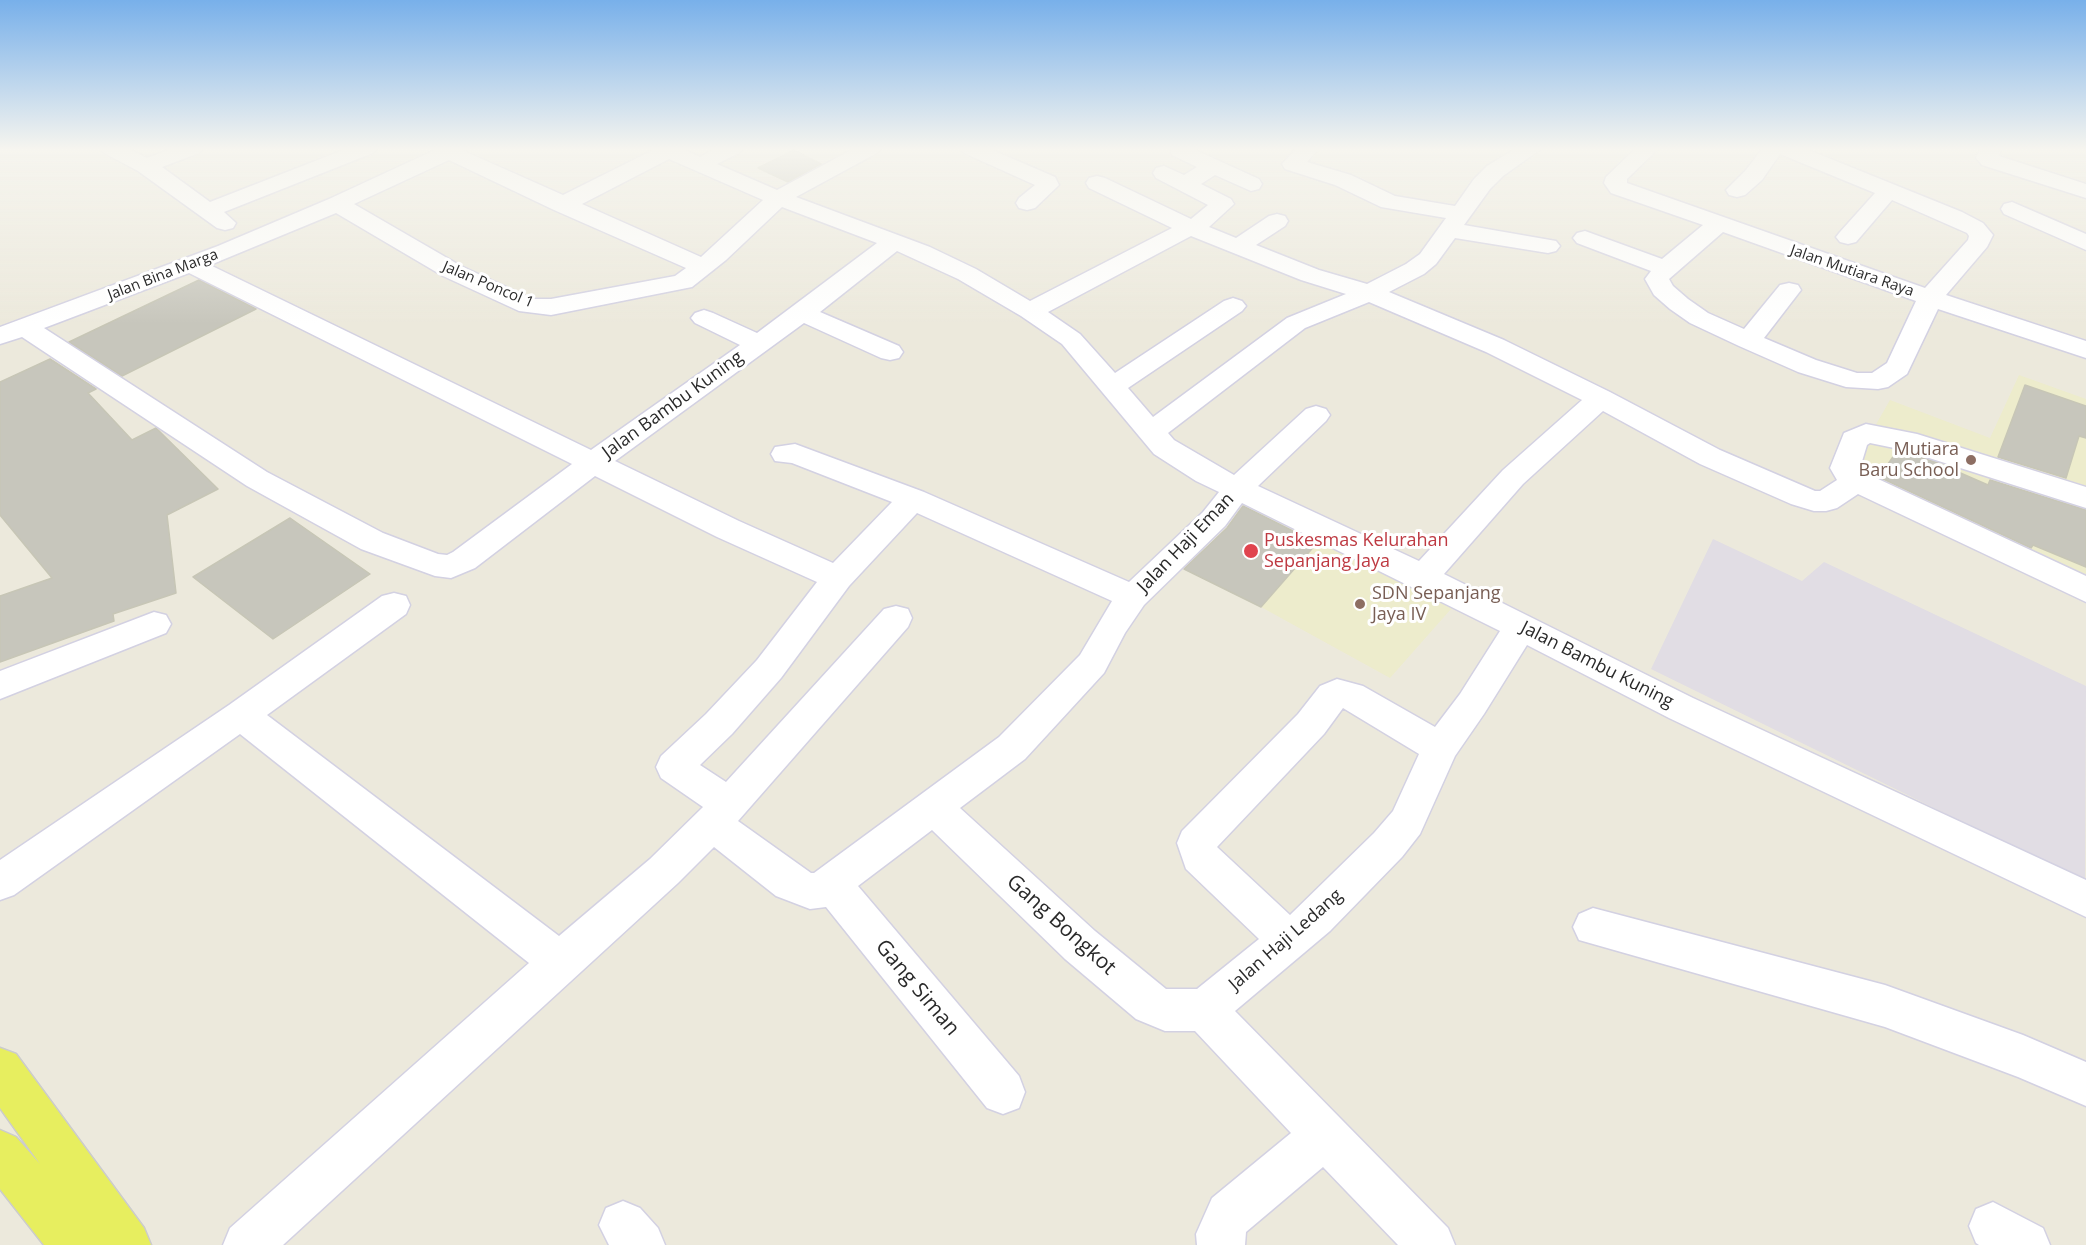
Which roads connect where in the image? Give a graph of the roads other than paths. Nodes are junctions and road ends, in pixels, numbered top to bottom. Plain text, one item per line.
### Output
1 (205, 207) edge
2 (216, 207) edge
3 (330, 207) edge
4 (342, 207) edge
5 (566, 207) edge
6 (768, 207) edge
7 (802, 207) edge
8 (1147, 207) edge
9 (1219, 207) edge
10 (1408, 207) edge
11 (1466, 207) edge
12 (1673, 207) edge
13 (1874, 207) edge
14 (1930, 207) edge
15 (2012, 208) dead end
16 (209, 210) junction
17 (1277, 220) dead end
18 (1455, 222) junction
19 (1720, 223) junction
20 (1193, 229) junction
21 (1848, 237) dead end
22 (1585, 238) dead end
23 (248, 242) junction
24 (894, 242) junction
25 (2086, 243) edge
26 (1548, 246) dead end
27 (1238, 247) junction
28 (191, 265) junction
29 (1665, 268) junction
30 (695, 272) junction
31 (1789, 290) dead end
32 (1369, 293) junction
33 (1930, 298) junction
34 (1233, 306) dead end
35 (1030, 311) junction
36 (802, 313) junction
37 (704, 318) dead end
38 (12, 331) edge
39 (1748, 342) junction
40 (759, 344) junction
41 (2086, 350) edge
42 (890, 351) dead end
43 (1112, 387) junction
44 (1600, 398) junction
45 (1316, 415) dead end
46 (1150, 433) junction
47 (785, 454) dead end
48 (594, 462) junction
49 (1856, 481) junction
50 (1238, 488) junction
51 (2086, 498) edge
52 (913, 499) junction
53 (838, 578) junction
54 (1423, 578) junction
55 (2086, 590) edge
56 (1133, 597) junction
57 (394, 605) dead end
58 (896, 618) dead end
59 (154, 624) dead end
60 (1521, 626) junction
61 (0, 685) edge
62 (241, 715) junction
63 (1440, 748) junction
64 (933, 807) junction
65 (721, 815) junction
66 (0, 882) edge
67 (831, 884) junction
68 (2086, 899) edge
69 (1593, 927) dead end
70 (1288, 940) junction
71 (560, 962) junction
72 (1204, 1010) junction
73 (0, 1070) edge
74 (2086, 1084) edge
75 (1003, 1092) dead end
76 (1325, 1135) junction
77 (0, 1152) edge
78 (74, 1245) edge
79 (127, 1245) edge
80 (247, 1245) edge
81 (1221, 1245) edge
82 (1431, 1245) edge

1 - 16 street
2 - 16 street
3 - 23 street, Jalan Bina Marga
4 - 30 street, Jalan Poncol 1
5 - 30 street
6 - 30 street
7 - 24 street, Jalan Bambu Kuning
8 - 20 street
9 - 20 street
10 - 18 street
11 - 18 street
12 - 19 street, Jalan Mutiara Raya
13 - 21 street
14 - 33 street
15 - 25 street
16 - 23 street
17 - 27 street
18 - 26 street
18 - 32 street
19 - 29 street
19 - 33 street, Jalan Mutiara Raya
20 - 27 street
20 - 35 street
22 - 29 street
23 - 28 street, Jalan Bina Marga
24 - 35 street, Jalan Bambu Kuning
24 - 36 street, Jalan Bambu Kuning
27 - 32 street
28 - 38 street, Jalan Bina Marga
28 - 48 street
29 - 39 street
31 - 39 street
32 - 44 street
32 - 46 street
33 - 39 street
33 - 41 street, Jalan Mutiara Raya
34 - 43 street
35 - 43 street, Jalan Bambu Kuning
36 - 40 street, Jalan Bambu Kuning
36 - 42 street
37 - 40 street
38 - 48 street, Jalan Bambu Kuning
40 - 48 street, Jalan Bambu Kuning
43 - 46 street, Jalan Bambu Kuning
44 - 49 street
44 - 54 street
45 - 50 street, Jalan Haji Eman
46 - 50 street, Jalan Bambu Kuning
47 - 52 street
48 - 53 street
49 - 51 street
49 - 55 street
50 - 54 street, Jalan Bambu Kuning
50 - 56 street, Jalan Haji Eman
52 - 53 street
52 - 56 street
53 - 65 street
54 - 60 street, Jalan Bambu Kuning
56 - 64 street, Jalan Haji Eman
57 - 62 street
58 - 65 street
59 - 61 street
60 - 63 street, Jalan Haji Ledang
60 - 68 street, Jalan Bambu Kuning
62 - 66 street
62 - 71 street
63 - 70 street, Jalan Haji Ledang
63 - 70 street
64 - 67 street, Jalan Haji Eman
64 - 72 street, Gang Bongkot
65 - 67 street
65 - 71 street
67 - 75 street, Gang Siman
69 - 74 street
70 - 72 street, Jalan Haji Ledang
71 - 80 street
72 - 76 street
73 - 79 main road
76 - 81 street
76 - 82 street
77 - 78 main road

